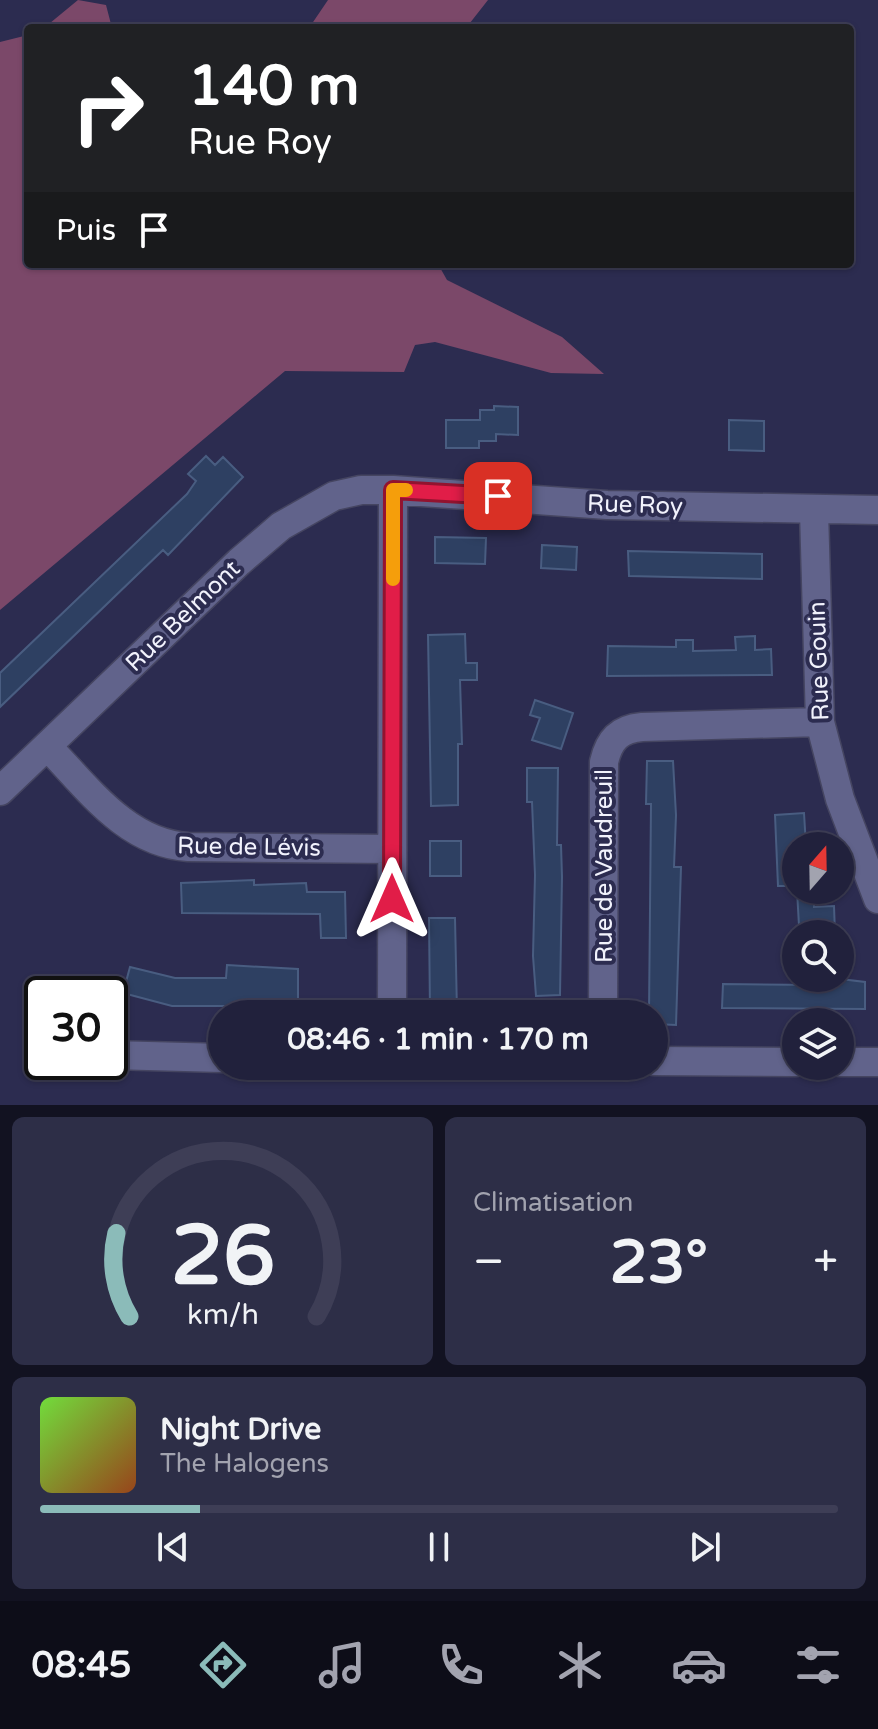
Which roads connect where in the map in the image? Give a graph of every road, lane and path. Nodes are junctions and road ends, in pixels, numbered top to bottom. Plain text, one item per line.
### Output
1 (393, 490) junction
2 (878, 510) edge
3 (814, 511) junction
4 (820, 722) junction
5 (47, 746) junction
6 (0, 791) edge
7 (392, 849) junction
8 (878, 899) edge
9 (392, 1000) edge
10 (603, 1000) edge
11 (128, 1055) edge
12 (208, 1058) edge
13 (668, 1061) edge
14 (782, 1062) edge
15 (854, 1062) edge
16 (878, 1062) edge

1 - 3 street, Rue Roy
1 - 5 street, Rue Belmont
1 - 7 street
2 - 3 street, Rue Roy
3 - 4 street, Rue Gouin
4 - 8 street, Rue Gouin
4 - 10 street, Rue de Vaudreuil
5 - 6 street, Rue Belmont
5 - 7 street, Rue de Lévis
7 - 9 street
11 - 12 street
13 - 14 street
15 - 16 street

